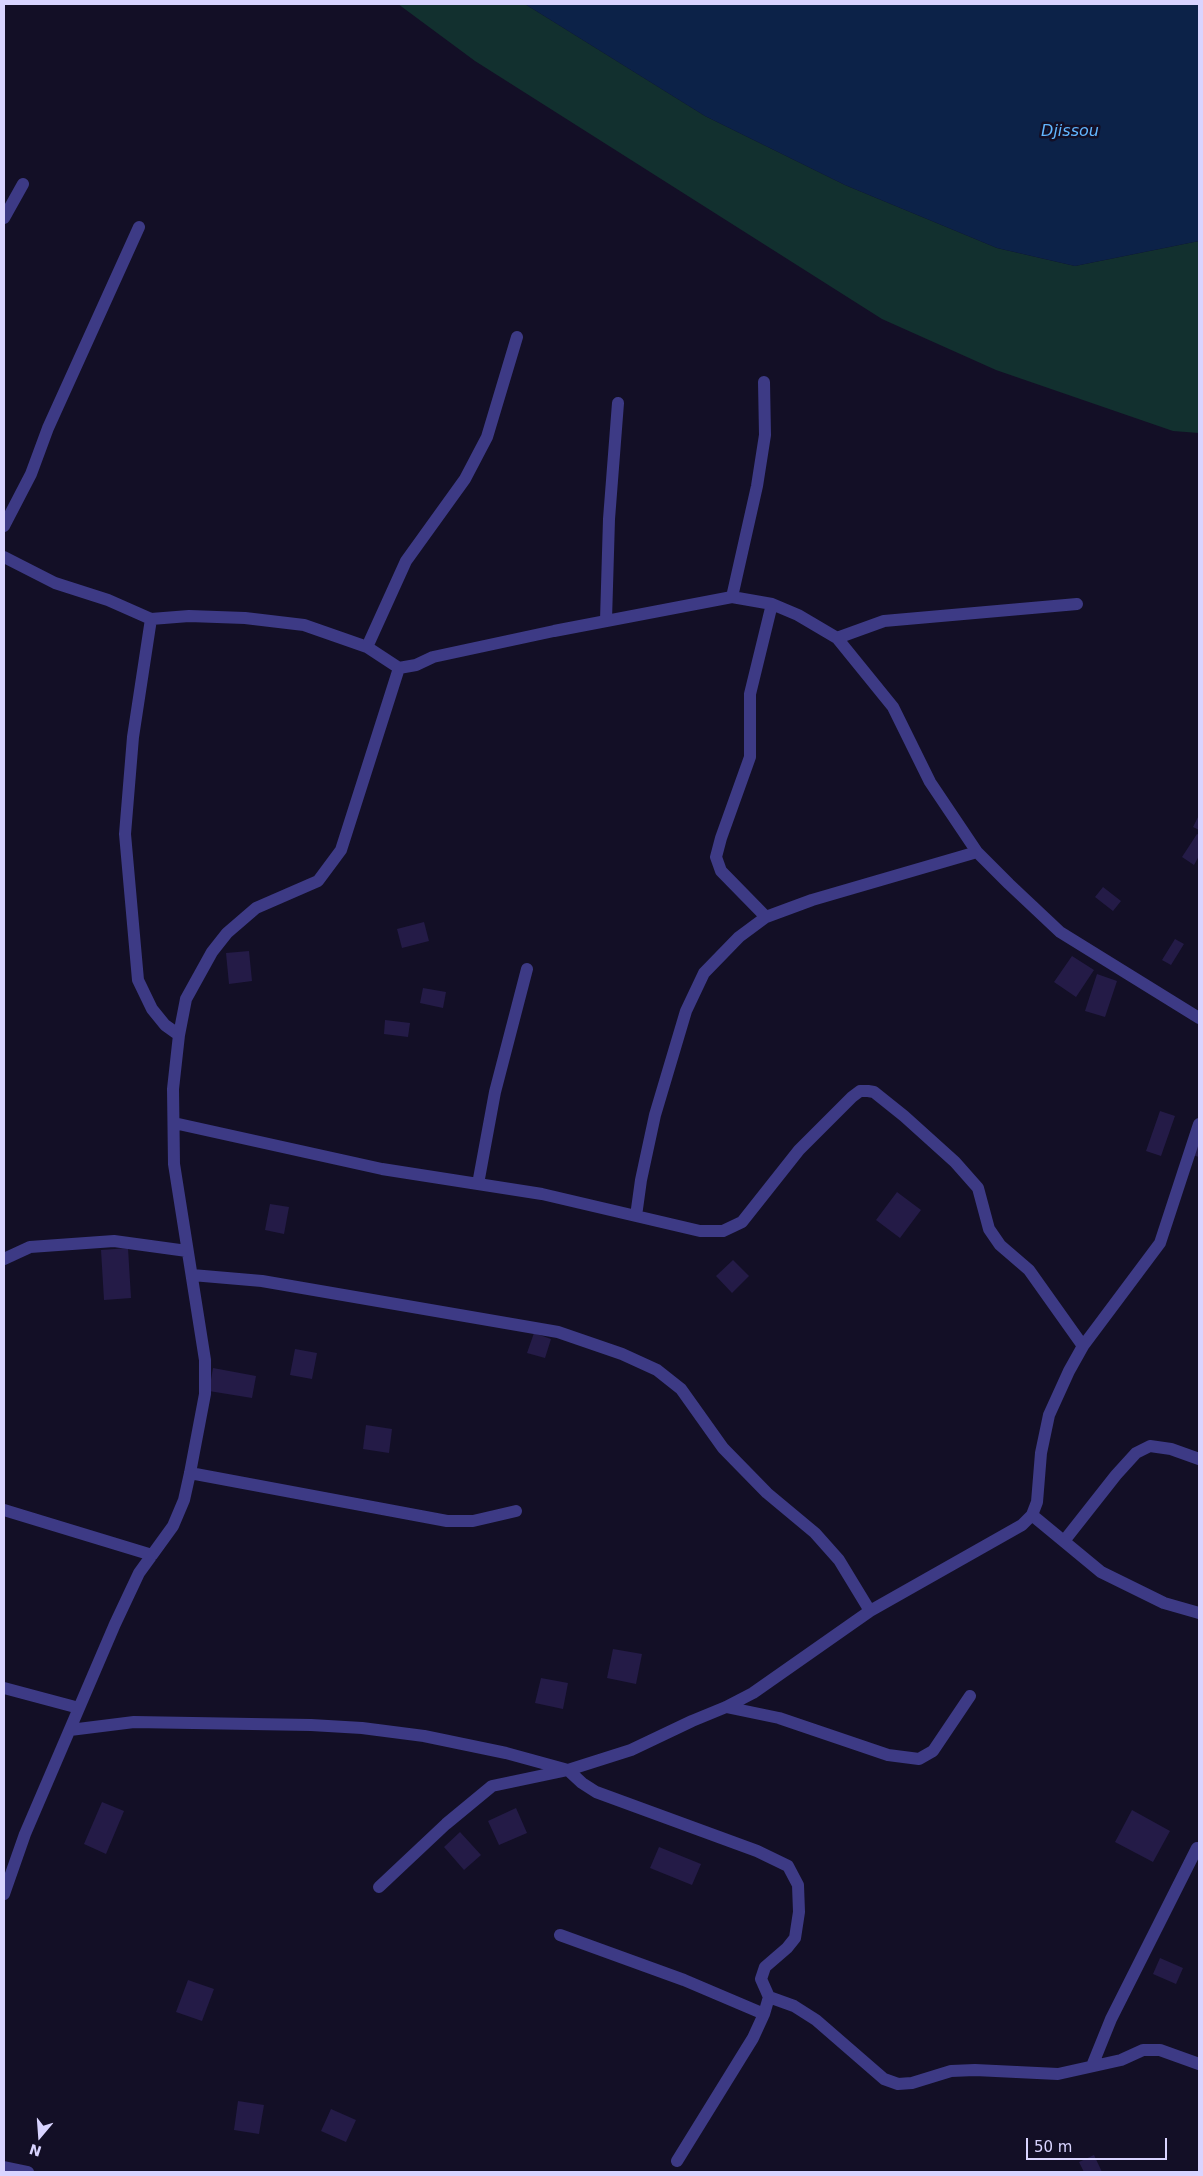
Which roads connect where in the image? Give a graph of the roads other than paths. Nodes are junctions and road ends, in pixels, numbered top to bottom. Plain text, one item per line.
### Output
1 (23, 184) dead end
2 (4, 218) edge
3 (139, 227) dead end
4 (517, 337) dead end
5 (764, 382) dead end
6 (618, 403) dead end
7 (4, 526) edge
8 (4, 557) edge
9 (732, 597) junction
10 (772, 604) junction
11 (1077, 604) dead end
12 (151, 619) junction
13 (606, 620) junction
14 (837, 638) junction
15 (366, 647) junction
16 (399, 668) junction
17 (977, 852) junction
18 (766, 917) junction
19 (527, 969) dead end
20 (1199, 1018) edge
21 (179, 1035) junction
22 (174, 1123) junction
23 (1199, 1124) edge
24 (478, 1184) junction
25 (636, 1216) junction
26 (187, 1251) junction
27 (4, 1259) edge
28 (192, 1275) junction
29 (1083, 1346) junction
30 (1199, 1459) edge
31 (190, 1473) junction
32 (4, 1510) edge
33 (516, 1511) dead end
34 (1032, 1515) junction
35 (1064, 1541) junction
36 (152, 1555) junction
37 (870, 1611) junction
38 (1199, 1613) edge
39 (4, 1688) edge
40 (970, 1696) dead end
41 (726, 1707) junction
42 (80, 1708) junction
43 (70, 1730) junction
44 (568, 1770) junction
45 (1198, 1848) dead end
46 (379, 1887) dead end
47 (4, 1894) edge
48 (560, 1936) dead end
49 (769, 1997) junction
50 (764, 2014) junction
51 (1199, 2064) edge
52 (1092, 2066) junction
53 (677, 2162) dead end
54 (4, 2167) edge
55 (28, 2172) edge

1 - 2 street
3 - 7 street
4 - 15 street
5 - 9 street
6 - 13 street
8 - 12 street
9 - 10 street
9 - 13 street
10 - 14 street
10 - 18 street
11 - 14 street
12 - 15 street
12 - 21 street
13 - 16 street
14 - 17 street
15 - 16 street
16 - 21 street
17 - 18 street
17 - 20 street
18 - 25 street
19 - 24 street
21 - 22 street
22 - 24 street
22 - 26 street
23 - 29 street
24 - 25 street
25 - 29 street
26 - 27 street
26 - 28 street
28 - 31 street
28 - 37 street
29 - 34 street
30 - 35 street
31 - 33 street
31 - 36 street
32 - 36 street
34 - 35 street
34 - 37 street
35 - 38 street
36 - 42 street
37 - 41 street
39 - 42 street
40 - 41 street
41 - 44 street
42 - 43 street
43 - 44 street
43 - 47 street
44 - 46 street
44 - 49 street
45 - 52 street
48 - 50 street
49 - 50 street
49 - 52 street
50 - 53 street
51 - 52 street
54 - 55 street

